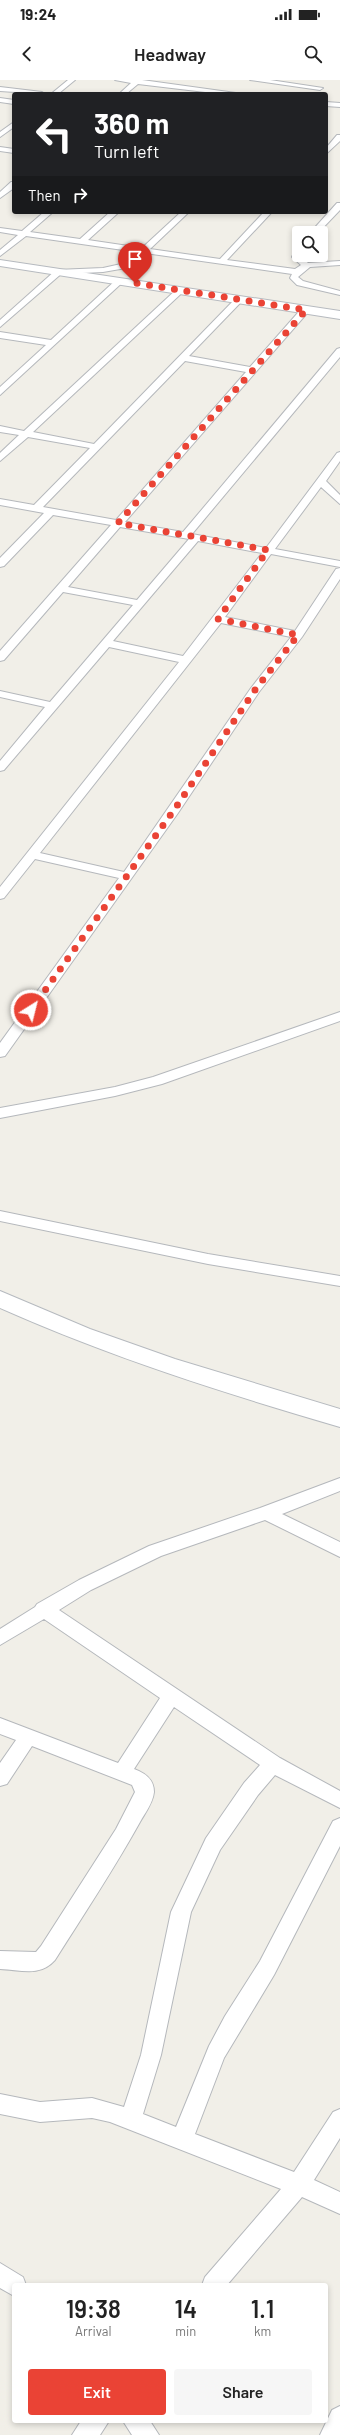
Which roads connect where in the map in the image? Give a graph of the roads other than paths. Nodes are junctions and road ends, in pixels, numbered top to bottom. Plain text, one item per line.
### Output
1 (10, 80) edge
2 (72, 80) edge
3 (118, 80) edge
4 (203, 80) edge
5 (253, 80) edge
6 (138, 81) edge
7 (263, 81) edge
8 (0, 88) edge
9 (193, 89) junction
10 (28, 92) edge
11 (57, 92) edge
12 (124, 92) edge
13 (189, 92) edge
14 (221, 92) edge
15 (315, 92) edge
16 (0, 100) edge
17 (12, 102) edge
18 (328, 104) edge
19 (340, 105) edge
20 (4, 129) edge
21 (0, 135) edge
22 (340, 137) edge
23 (0, 149) edge
24 (328, 150) edge
25 (12, 151) edge
26 (12, 186) edge
27 (0, 196) edge
28 (340, 205) edge
29 (47, 214) edge
30 (113, 214) edge
31 (184, 214) edge
32 (266, 214) edge
33 (320, 226) edge
34 (0, 230) edge
35 (24, 233) junction
36 (82, 242) junction
37 (144, 250) junction
38 (1, 261) edge
39 (221, 262) junction
40 (302, 262) edge
41 (340, 263) edge
42 (306, 265) junction
43 (59, 272) junction
44 (296, 272) junction
45 (120, 281) junction
46 (181, 290) junction
47 (340, 293) edge
48 (240, 299) junction
49 (306, 310) junction
50 (340, 315) edge
51 (0, 324) edge
52 (0, 335) edge
53 (53, 343) junction
54 (340, 351) edge
55 (183, 358) junction
56 (252, 370) junction
57 (0, 392) edge
58 (0, 429) edge
59 (26, 434) junction
60 (98, 447) junction
61 (340, 455) edge
62 (0, 458) edge
63 (321, 480) junction
64 (340, 501) edge
65 (0, 502) edge
66 (37, 508) junction
67 (50, 511) junction
68 (118, 523) junction
69 (191, 536) junction
70 (268, 550) junction
71 (0, 564) edge
72 (340, 564) edge
73 (338, 578) edge
74 (61, 589) junction
75 (139, 603) junction
76 (218, 619) junction
77 (298, 635) junction
78 (106, 643) junction
79 (0, 658) edge
80 (185, 660) junction
81 (0, 694) edge
82 (54, 706) junction
83 (0, 768) edge
84 (34, 855) junction
85 (127, 876) junction
86 (0, 895) edge
87 (340, 1016) edge
88 (6, 1034) edge
89 (0, 1052) edge
90 (0, 1113) edge
91 (0, 1216) edge
92 (340, 1281) edge
93 (0, 1299) edge
94 (340, 1418) edge
95 (340, 1484) edge
96 (266, 1513) junction
97 (340, 1550) edge
98 (43, 1609) junction
99 (0, 1638) edge
100 (171, 1696) junction
101 (0, 1726) edge
102 (28, 1737) junction
103 (274, 1764) junction
104 (122, 1772) junction
105 (0, 1778) edge
106 (340, 1800) edge
107 (340, 1827) edge
108 (0, 1960) edge
109 (0, 2104) edge
110 (340, 2119) edge
111 (131, 2120) junction
112 (182, 2140) junction
113 (298, 2185) junction
114 (340, 2203) edge
115 (0, 2274) edge
116 (12, 2283) edge
117 (215, 2283) edge
118 (340, 2418) edge
119 (95, 2423) edge
120 (138, 2423) edge
121 (84, 2435) edge
122 (147, 2435) edge
123 (332, 2435) edge

1 - 8 street
2 - 11 street
3 - 6 street
4 - 9 street
5 - 7 street
6 - 9 street
6 - 12 street
7 - 15 street
8 - 10 street
9 - 13 street
9 - 14 street
16 - 17 street
18 - 19 street
20 - 21 street
22 - 24 street
23 - 25 street
26 - 27 street
28 - 33 street
29 - 35 street
30 - 36 street
31 - 37 street
32 - 39 street
34 - 35 street
35 - 36 street
35 - 38 street
36 - 37 street
37 - 39 street
37 - 43 street
38 - 43 street
39 - 44 street
40 - 42 street
41 - 42 street
42 - 44 street
43 - 45 street
43 - 51 street
44 - 47 street
45 - 46 street
45 - 53 street
46 - 48 street
46 - 59 street
48 - 49 street
48 - 55 street
49 - 50 street
49 - 56 street
52 - 53 street
53 - 57 street
54 - 69 street
55 - 56 street
55 - 60 street
56 - 68 street
58 - 59 street
59 - 60 street
59 - 62 street
60 - 66 street
61 - 63 street
63 - 64 street
63 - 70 street
65 - 66 street
66 - 67 street
67 - 68 street
67 - 71 street
68 - 69 street
68 - 74 street
69 - 70 street
69 - 75 street
70 - 72 street
70 - 76 street
73 - 77 street
74 - 75 street
74 - 79 street
75 - 78 street
76 - 77 street
76 - 80 street
77 - 85 street
78 - 80 street
78 - 82 street
80 - 84 street
81 - 82 street
82 - 83 street
84 - 85 street
84 - 86 street
85 - 88 street
87 - 90 street
88 - 89 street
91 - 92 street
93 - 94 street
95 - 96 street
96 - 97 street
96 - 98 street
98 - 99 street
98 - 100 street
100 - 103 street
100 - 104 street
101 - 102 street
102 - 104 street
102 - 105 street
103 - 106 street
103 - 111 street
104 - 108 street
107 - 112 street
109 - 111 street
110 - 113 street
111 - 112 street
112 - 113 street
113 - 114 street
113 - 117 street
115 - 116 street
118 - 123 street
119 - 121 street
120 - 122 street

